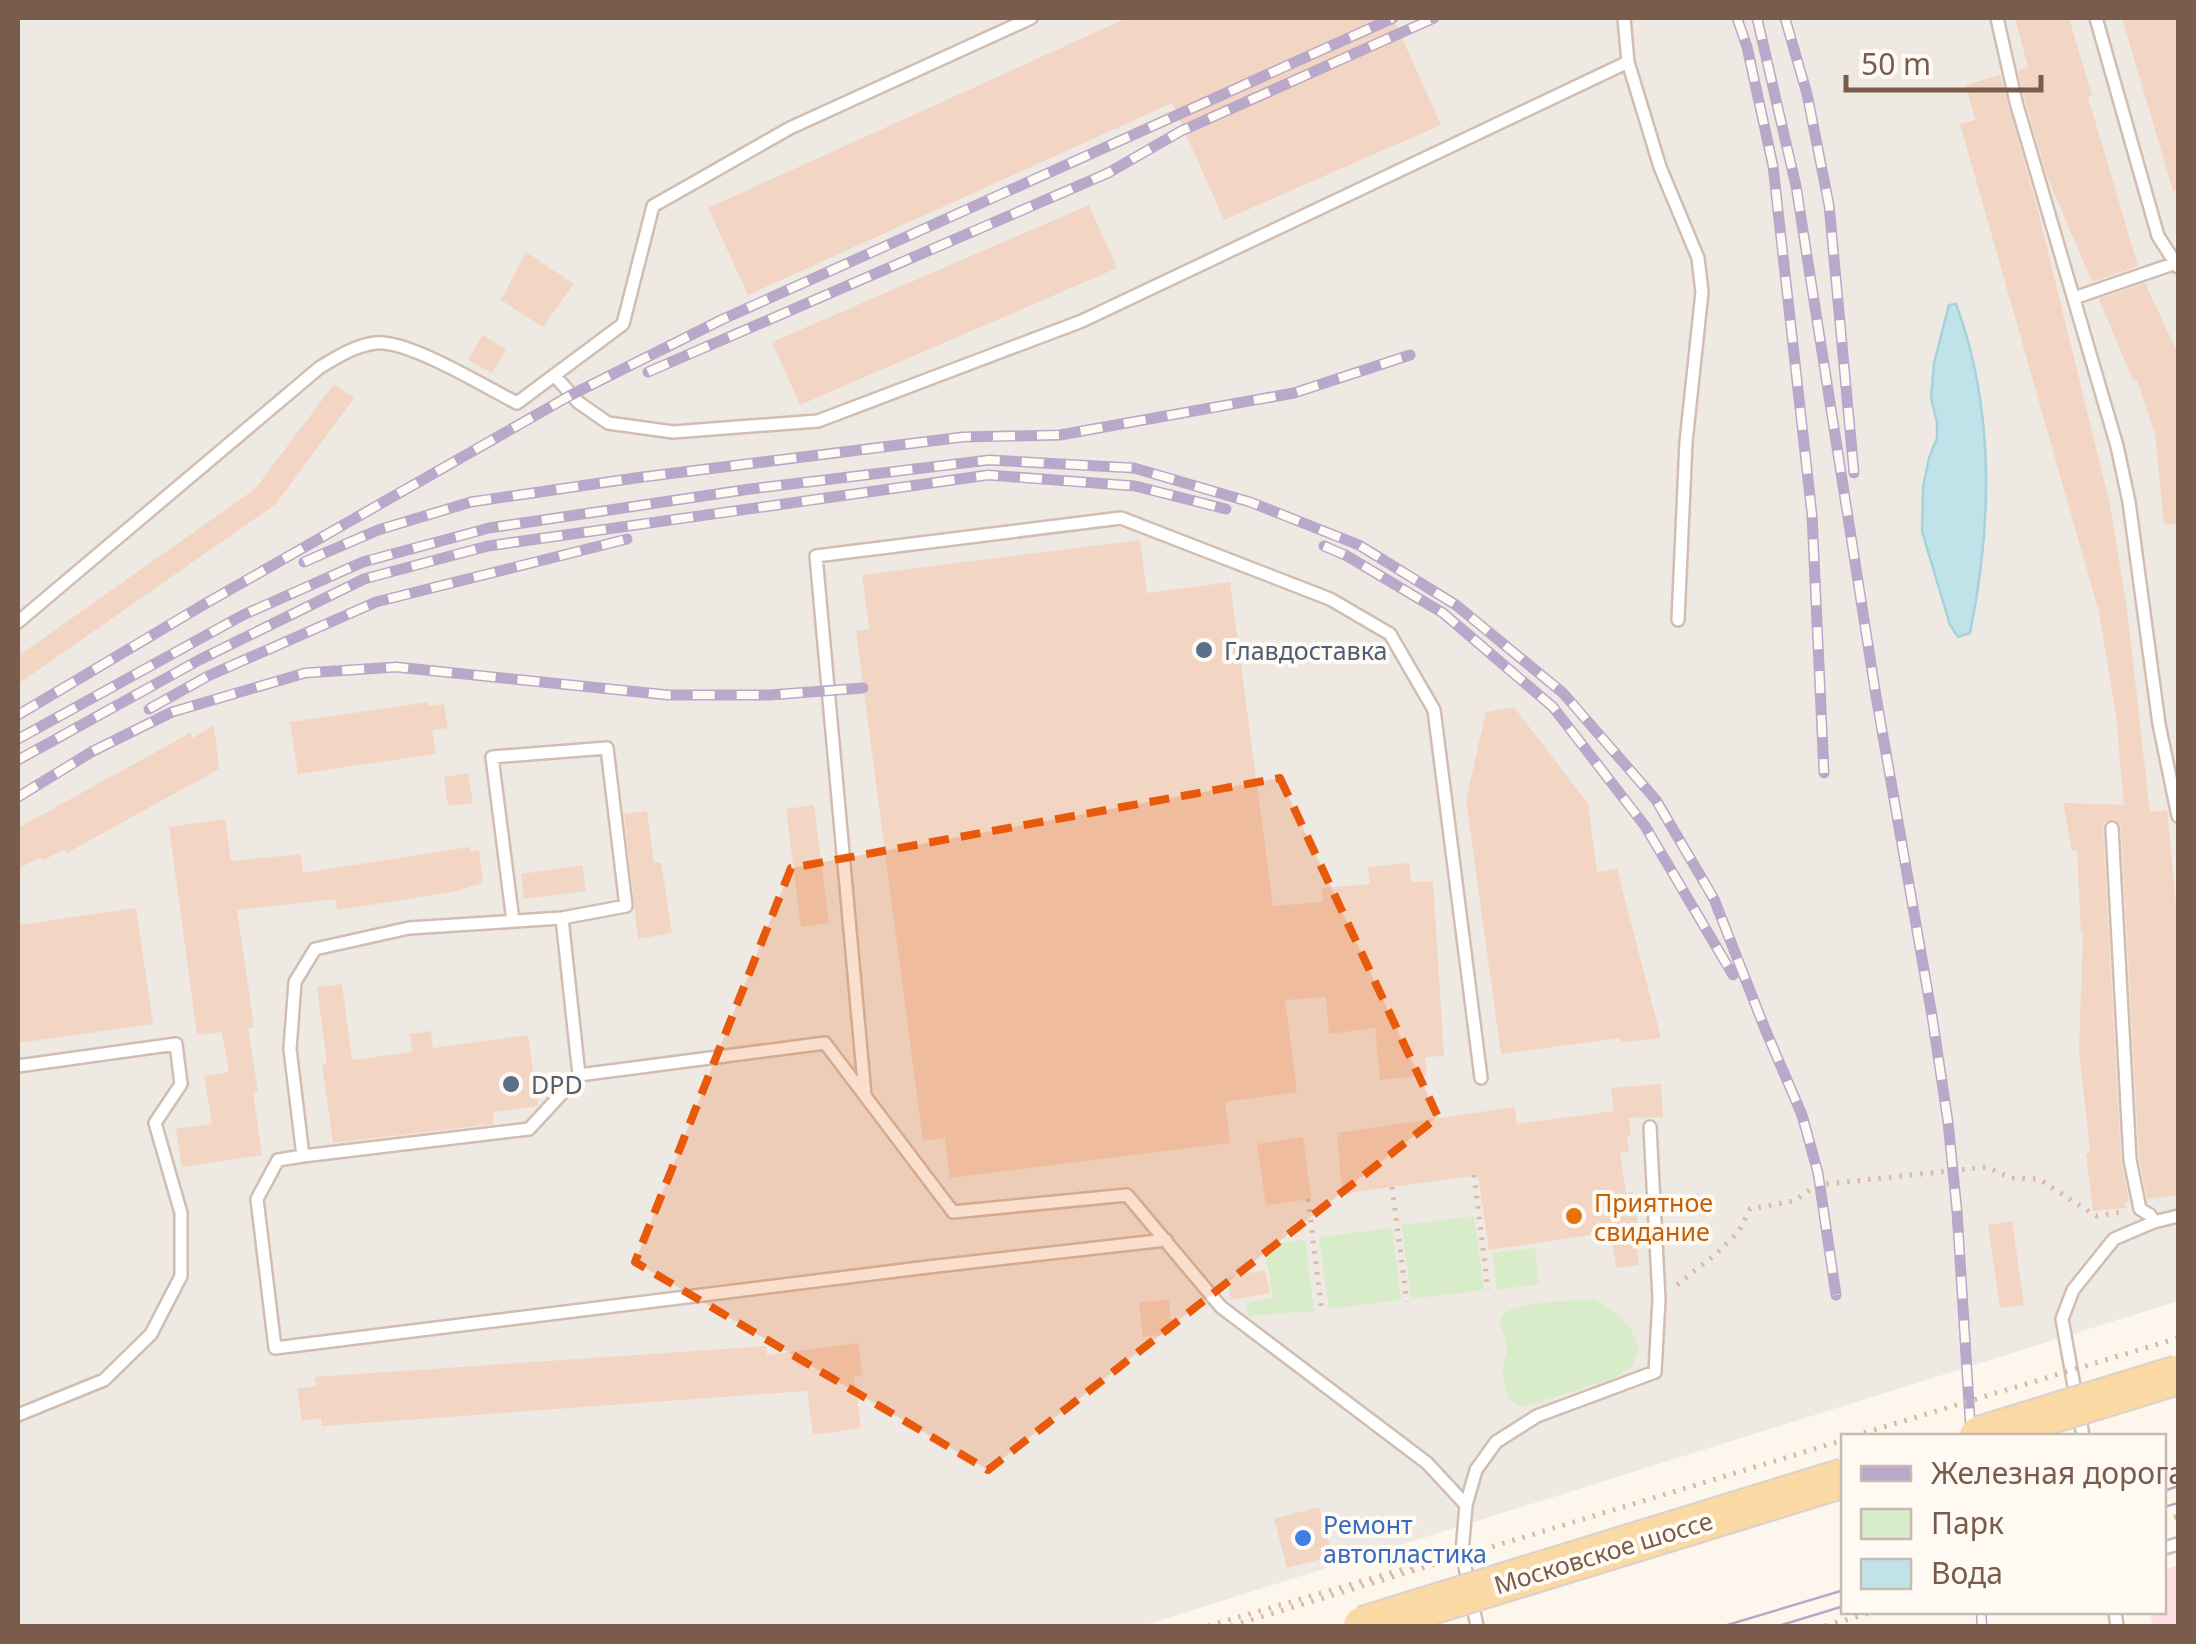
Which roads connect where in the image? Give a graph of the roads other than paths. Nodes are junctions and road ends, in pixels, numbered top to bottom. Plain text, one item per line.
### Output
1 (1031, 18) edge
2 (1624, 18) edge
3 (1997, 18) edge
4 (2096, 18) edge
5 (1628, 62) junction
6 (2177, 265) edge
7 (2074, 298) junction
8 (554, 376) junction
9 (1678, 620) dead end
10 (18, 622) edge
11 (2175, 778) edge
12 (2178, 816) edge
13 (2112, 828) dead end
14 (562, 918) junction
15 (514, 921) junction
16 (18, 1066) edge
17 (579, 1075) junction
18 (1480, 1078) dead end
19 (865, 1096) junction
20 (1650, 1127) dead end
21 (303, 1156) junction
22 (2178, 1216) edge
23 (2154, 1222) junction
24 (1166, 1240) junction
25 (2178, 1375) edge
26 (18, 1415) edge
27 (1986, 1434) edge
28 (2083, 1434) edge
29 (1841, 1479) edge
30 (1466, 1505) junction
31 (1363, 1626) edge
32 (1477, 1626) edge

1 - 8 lane
2 - 5 lane
3 - 7 lane
4 - 6 lane
5 - 8 lane
5 - 9 lane
6 - 7 lane
7 - 11 lane
8 - 10 lane
11 - 12 lane
13 - 23 lane
14 - 15 lane
14 - 15 lane
14 - 17 lane
15 - 21 lane
16 - 26 lane
17 - 19 lane
17 - 21 lane
18 - 19 lane
19 - 24 lane
20 - 30 lane
21 - 24 lane
22 - 23 lane
23 - 28 lane
24 - 30 lane
25 - 27 main road, bridge
29 - 31 main road, Московское шоссе, bridge
30 - 32 lane

